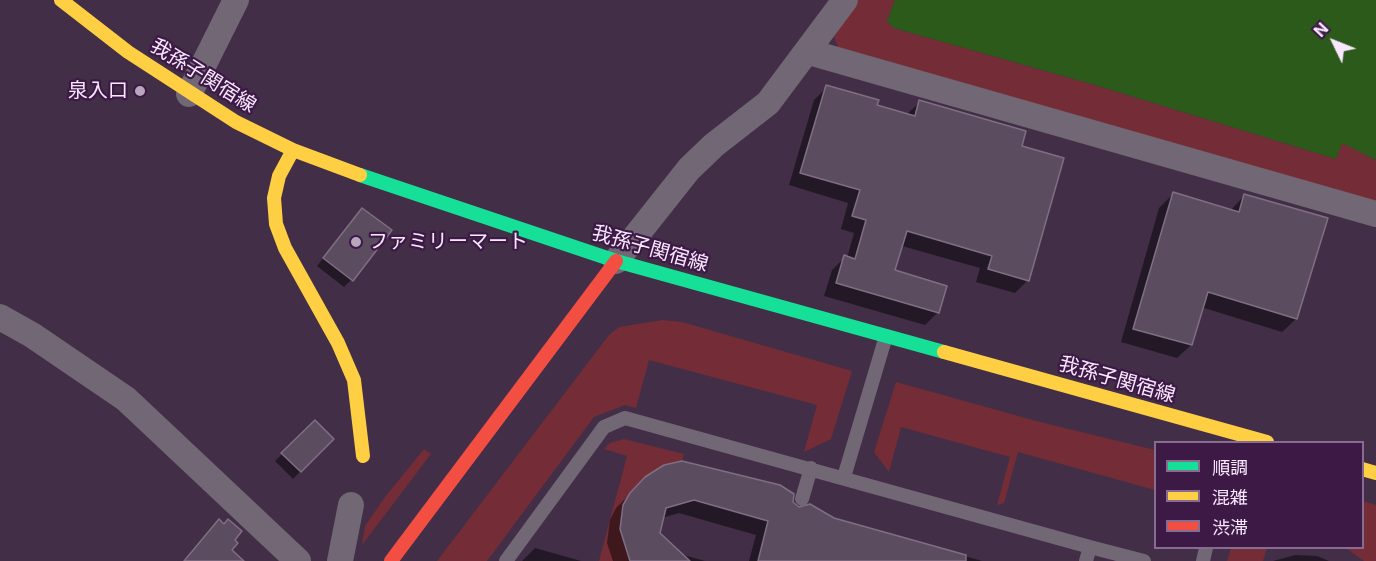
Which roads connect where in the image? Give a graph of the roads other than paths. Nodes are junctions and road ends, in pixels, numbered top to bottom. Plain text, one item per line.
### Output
1 (61, 0) edge
2 (236, 0) edge
3 (845, 0) edge
4 (809, 52) junction
5 (189, 94) junction
6 (293, 150) junction
7 (1376, 214) edge
8 (616, 261) junction
9 (0, 317) edge
10 (886, 336) junction
11 (1236, 438) edge
12 (1260, 441) edge
13 (363, 456) dead end
14 (811, 468) junction
15 (844, 477) junction
16 (802, 499) dead end
17 (351, 505) dead end
18 (1088, 554) edge
19 (298, 561) edge
20 (340, 561) edge
21 (391, 561) edge
22 (506, 561) edge
23 (1144, 561) edge

1 - 5 main road, 我孫子関宿線
2 - 5 street
3 - 4 street
4 - 7 street
4 - 8 street
5 - 6 main road, 我孫子関宿線
6 - 8 main road, 我孫子関宿線
6 - 13 main road
8 - 10 main road, 我孫子関宿線
8 - 21 main road
9 - 19 street
10 - 11 main road, 我孫子関宿線
10 - 15 lane
11 - 12 main road, 我孫子関宿線
14 - 15 lane
14 - 16 lane
14 - 22 lane
15 - 18 lane
17 - 20 street
18 - 23 lane

